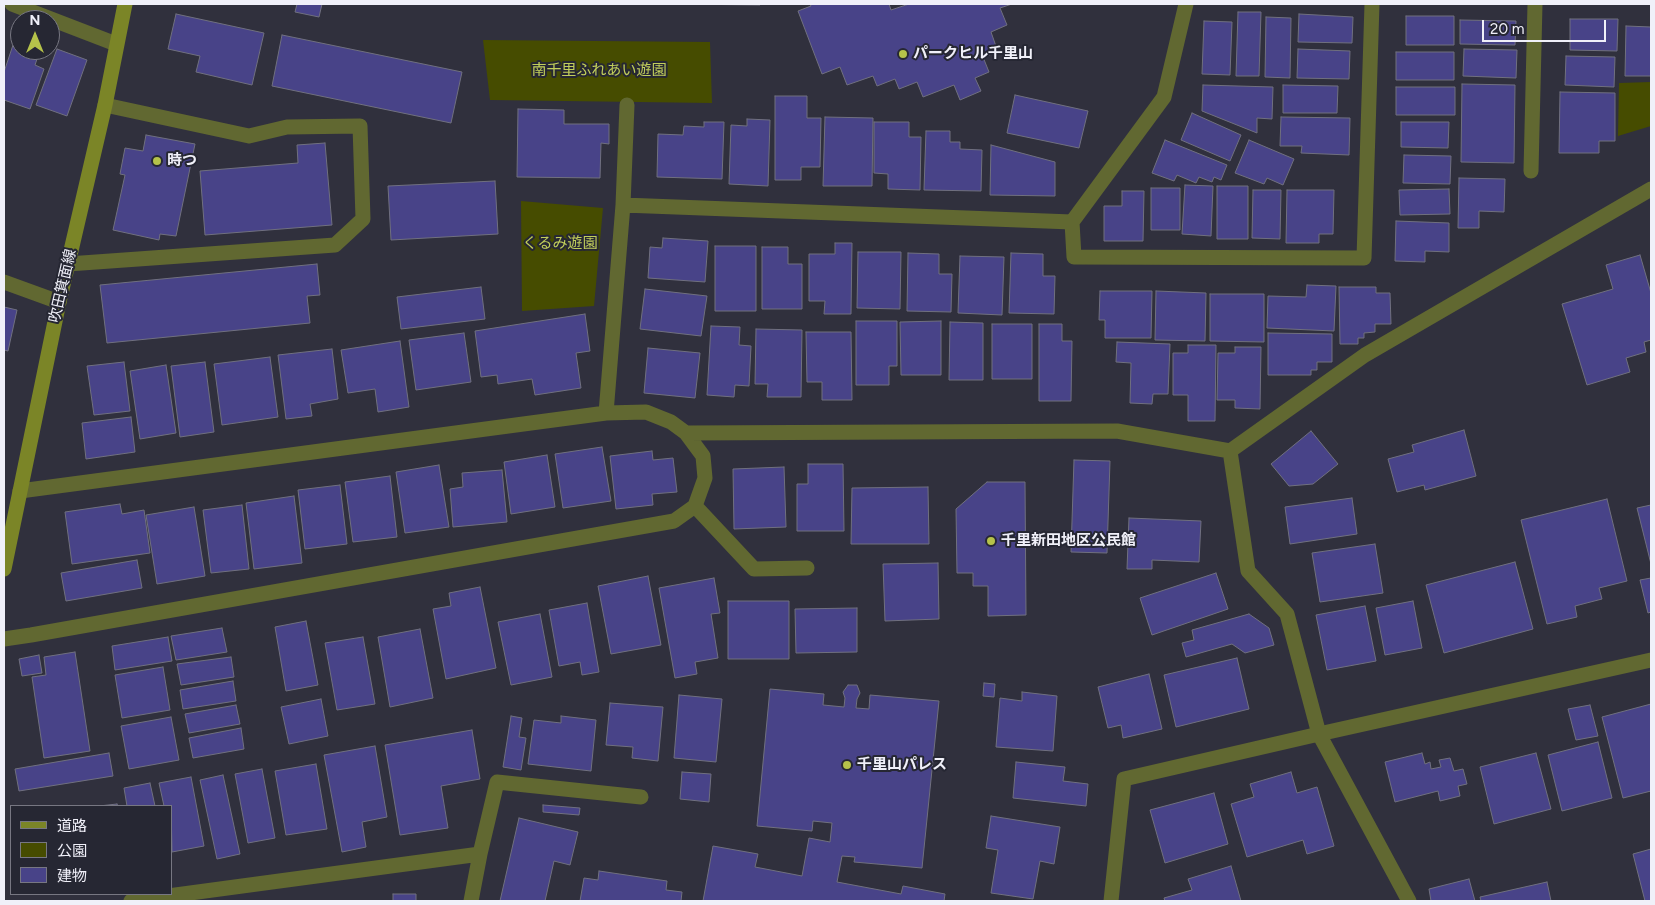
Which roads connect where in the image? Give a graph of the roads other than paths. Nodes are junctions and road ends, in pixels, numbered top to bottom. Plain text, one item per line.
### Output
1 (12, 4) edge
2 (125, 4) edge
3 (1186, 4) edge
4 (1372, 4) edge
5 (1535, 4) edge
6 (116, 44) junction
7 (105, 105) junction
8 (627, 105) dead end
9 (1531, 171) dead end
10 (1651, 190) edge
11 (623, 205) junction
12 (1072, 222) junction
13 (68, 264) junction
14 (4, 282) edge
15 (59, 302) junction
16 (606, 413) junction
17 (686, 433) junction
18 (1230, 451) junction
19 (20, 491) junction
20 (695, 506) junction
21 (807, 568) dead end
22 (4, 569) edge
23 (4, 639) edge
24 (1651, 660) edge
25 (1319, 734) junction
26 (641, 797) dead end
27 (480, 854) junction
28 (131, 901) edge
29 (471, 901) edge
30 (1111, 901) edge
31 (1409, 901) edge

1 - 6 street
2 - 6 main road, 吹田箕面線
3 - 12 street
4 - 12 street
5 - 9 street
6 - 7 main road, 吹田箕面線
7 - 13 main road, 吹田箕面線
7 - 13 street
8 - 11 street
10 - 18 street
11 - 12 street
11 - 16 street
13 - 15 main road, 吹田箕面線
14 - 15 street
15 - 19 main road, 吹田箕面線
16 - 17 street
16 - 19 street
17 - 18 street
17 - 20 street
18 - 25 street
19 - 22 main road, 吹田箕面線
20 - 21 street
20 - 23 street
24 - 25 street
25 - 30 street
25 - 31 street
26 - 27 street
27 - 28 street
27 - 29 street

